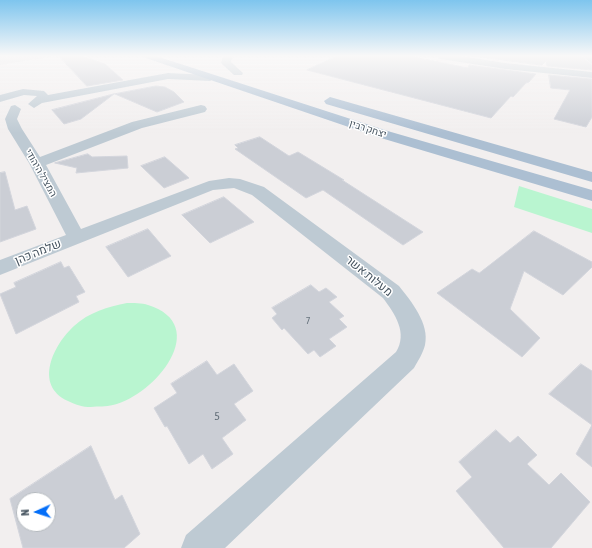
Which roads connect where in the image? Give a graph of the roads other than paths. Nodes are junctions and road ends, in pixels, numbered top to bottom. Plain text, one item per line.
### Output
1 (124, 82) edge
2 (132, 82) edge
3 (221, 82) edge
4 (38, 96) junction
5 (316, 97) dead end
6 (3, 102) edge
7 (201, 109) dead end
8 (38, 163) junction
9 (592, 177) edge
10 (592, 196) edge
11 (76, 237) junction
12 (0, 268) edge
13 (199, 548) edge

1 - 4 street
2 - 4 street
3 - 10 main road, יצחק רבין
4 - 6 street
4 - 6 street
5 - 9 main road, יצחק רבין
6 - 8 street, המציל היהודי
7 - 8 street
8 - 11 street, המציל היהודי
11 - 12 street, שלמה כהן
11 - 13 street, מעלות אשר

